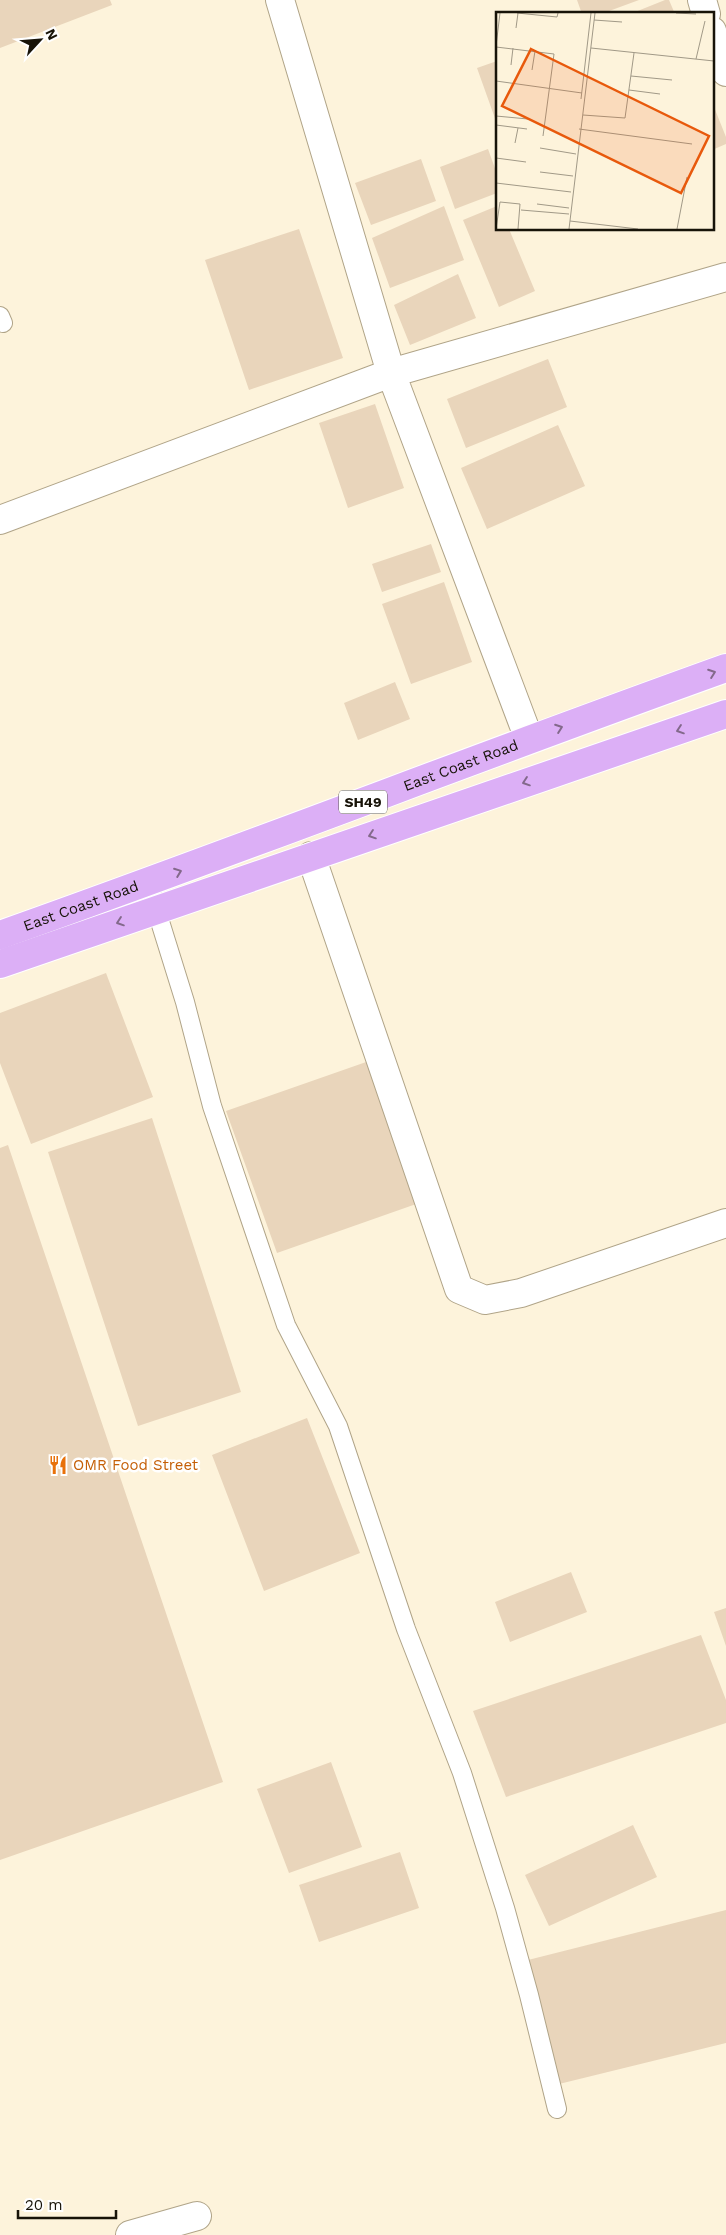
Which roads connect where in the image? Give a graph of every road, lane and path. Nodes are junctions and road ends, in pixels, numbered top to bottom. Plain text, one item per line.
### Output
1 (280, 0) edge
2 (726, 277) edge
3 (391, 373) junction
4 (0, 520) edge
5 (726, 668) edge
6 (726, 714) edge
7 (528, 739) junction
8 (311, 856) junction
9 (148, 883) junction
10 (156, 910) junction
11 (0, 935) edge
12 (0, 964) edge
13 (726, 1223) edge
14 (556, 2109) dead end
15 (196, 2216) dead end
16 (130, 2235) edge

1 - 3 street
2 - 3 street
3 - 4 street
3 - 7 street
7 -> 5 main road, East Coast Road / SH49
6 -> 8 main road, East Coast Road / SH49
9 -> 7 main road, East Coast Road / SH49
8 - 10 main road, East Coast Road / SH49
8 - 13 street
9 - 10 lane
9 - 11 main road, East Coast Road / SH49
10 -> 12 main road, East Coast Road / SH49
10 - 14 lane
15 - 16 street

